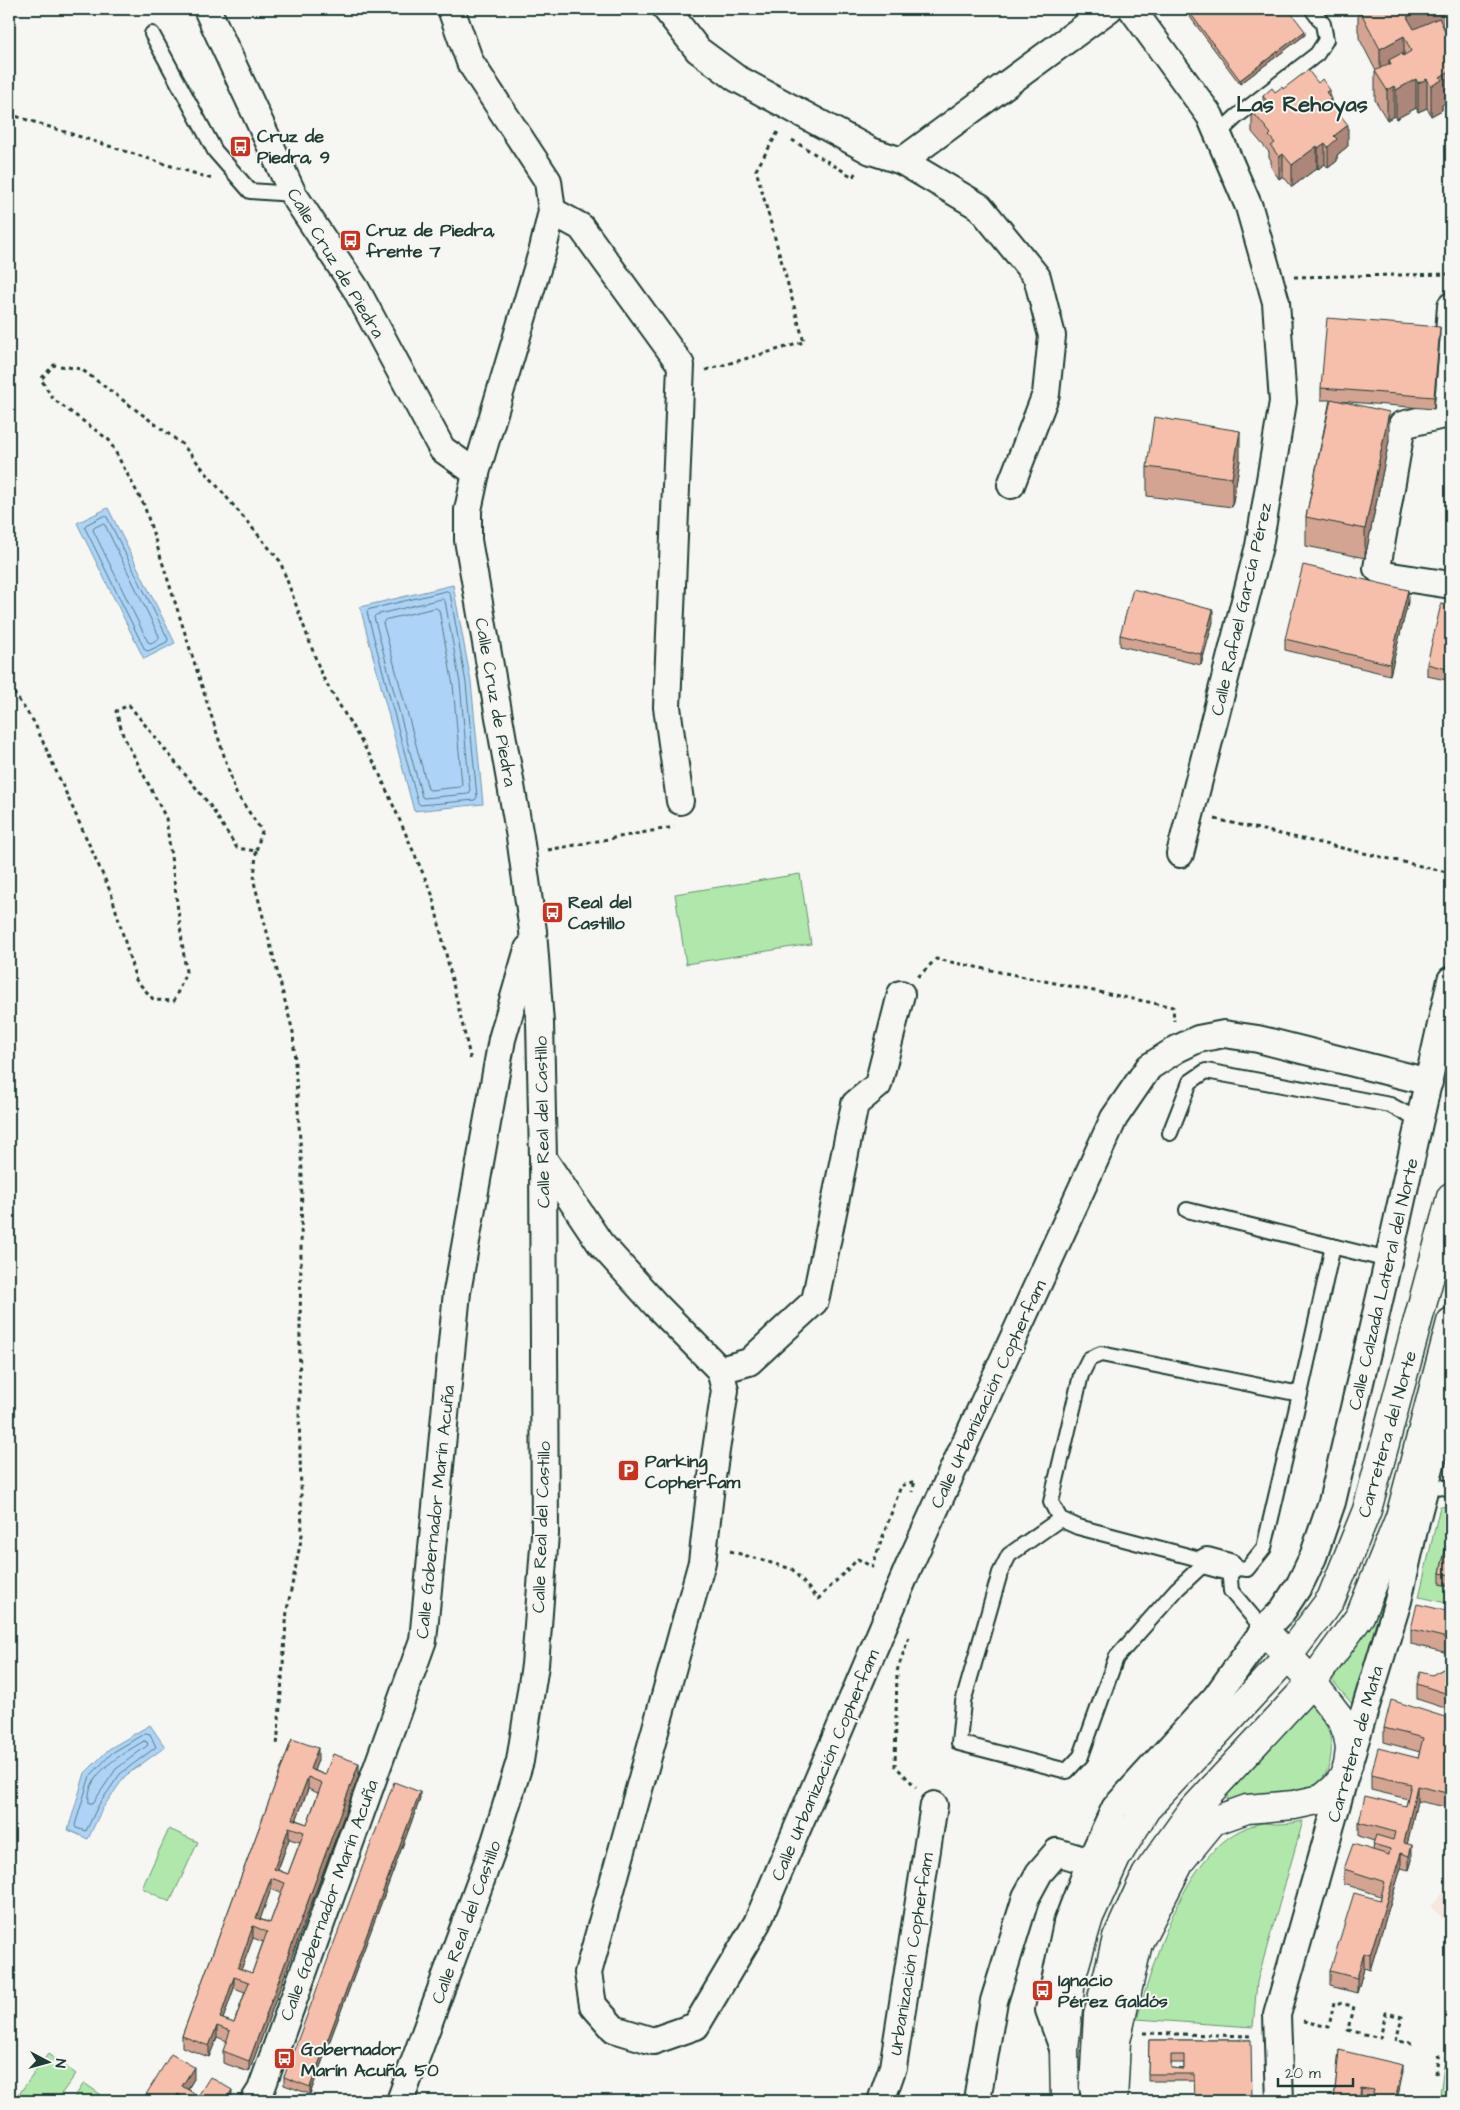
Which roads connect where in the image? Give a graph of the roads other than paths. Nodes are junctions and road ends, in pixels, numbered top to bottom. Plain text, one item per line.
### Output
1 (207, 9) edge
2 (451, 9) edge
3 (666, 9) edge
4 (1109, 9) edge
5 (1132, 9) edge
6 (1312, 9) edge
7 (152, 34) dead end
8 (1218, 134) junction
9 (902, 161) junction
10 (292, 194) junction
11 (552, 211) junction
12 (1451, 306) edge
13 (1447, 416) edge
14 (476, 473) junction
15 (1011, 485) dead end
16 (1451, 586) edge
17 (680, 801) road end
18 (1180, 854) dead end
19 (533, 931) junction
20 (1451, 980) edge
21 (900, 994) road end
22 (1428, 1082) junction
23 (1420, 1121) junction
24 (1170, 1133) dead end
25 (543, 1158) junction
26 (1451, 1197) edge
27 (1188, 1210) dead end
28 (1333, 1246) junction
29 (1388, 1260) junction
30 (1451, 1322) edge
31 (720, 1370) junction
32 (1451, 1388) edge
33 (1300, 1394) junction
34 (1426, 1484) junction
35 (1451, 1489) edge
36 (1060, 1519) junction
37 (1218, 1564) junction
38 (1264, 1630) junction
39 (1288, 1656) junction
40 (1312, 1682) junction
41 (1348, 1765) junction
42 (934, 1805) road end
43 (1090, 1862) junction
44 (1064, 2051) junction
45 (403, 2099) edge
46 (254, 2101) edge
47 (881, 2101) edge
48 (978, 2101) edge
49 (1065, 2101) edge
50 (1097, 2101) edge
51 (1113, 2101) edge
52 (1280, 2101) edge

1 - 10 street, Calle Cruz de Piedra
2 - 11 street
3 - 9 street
4 - 9 street
5 - 8 street, Calle Rafael García Pérez
6 - 8 lane
7 - 10 lane
8 - 18 street, Calle Rafael García Pérez
9 - 15 street
10 - 14 street, Calle Cruz de Piedra
11 - 14 street, Calle Cruz de Piedra
11 - 17 street
12 - 13 street
13 - 16 street
14 - 19 street, Calle Cruz de Piedra
19 - 25 street, Calle Real del Castillo
19 - 46 street, Calle Gobernador Marín Acuña
20 - 22 street, Calle Calzada Lateral del Norte
21 - 31 street
22 - 23 street, Calle Calzada Lateral del Norte
22 - 31 street, Calle Urbanización Copherfam
23 - 24 lane
23 - 29 street, Calle Calzada Lateral del Norte
25 - 31 street
25 - 45 street, Calle Real del Castillo
26 - 39 street, Carretera del Norte
27 - 28 lane
28 - 29 lane
28 - 33 lane
29 - 38 street, Calle Calzada Lateral del Norte
30 - 40 street, Carretera del Norte
32 - 34 street, Carretera de Mata
33 - 36 lane
33 - 37 lane
34 - 35 lane
34 - 41 street, Carretera de Mata
36 - 37 lane
36 - 37 lane
37 - 38 lane
38 - 39 street
38 - 43 street, Calle Calzada Lateral del Norte
39 - 40 street
39 - 44 street, Carretera del Norte
40 - 41 street
40 - 50 street, Carretera del Norte
41 - 51 street
41 - 52 street, Carretera de Mata
42 - 47 street, Urbanización Copherfam
43 - 44 street, Calle Calzada Lateral del Norte
43 - 48 street
44 - 49 street, Carretera del Norte

